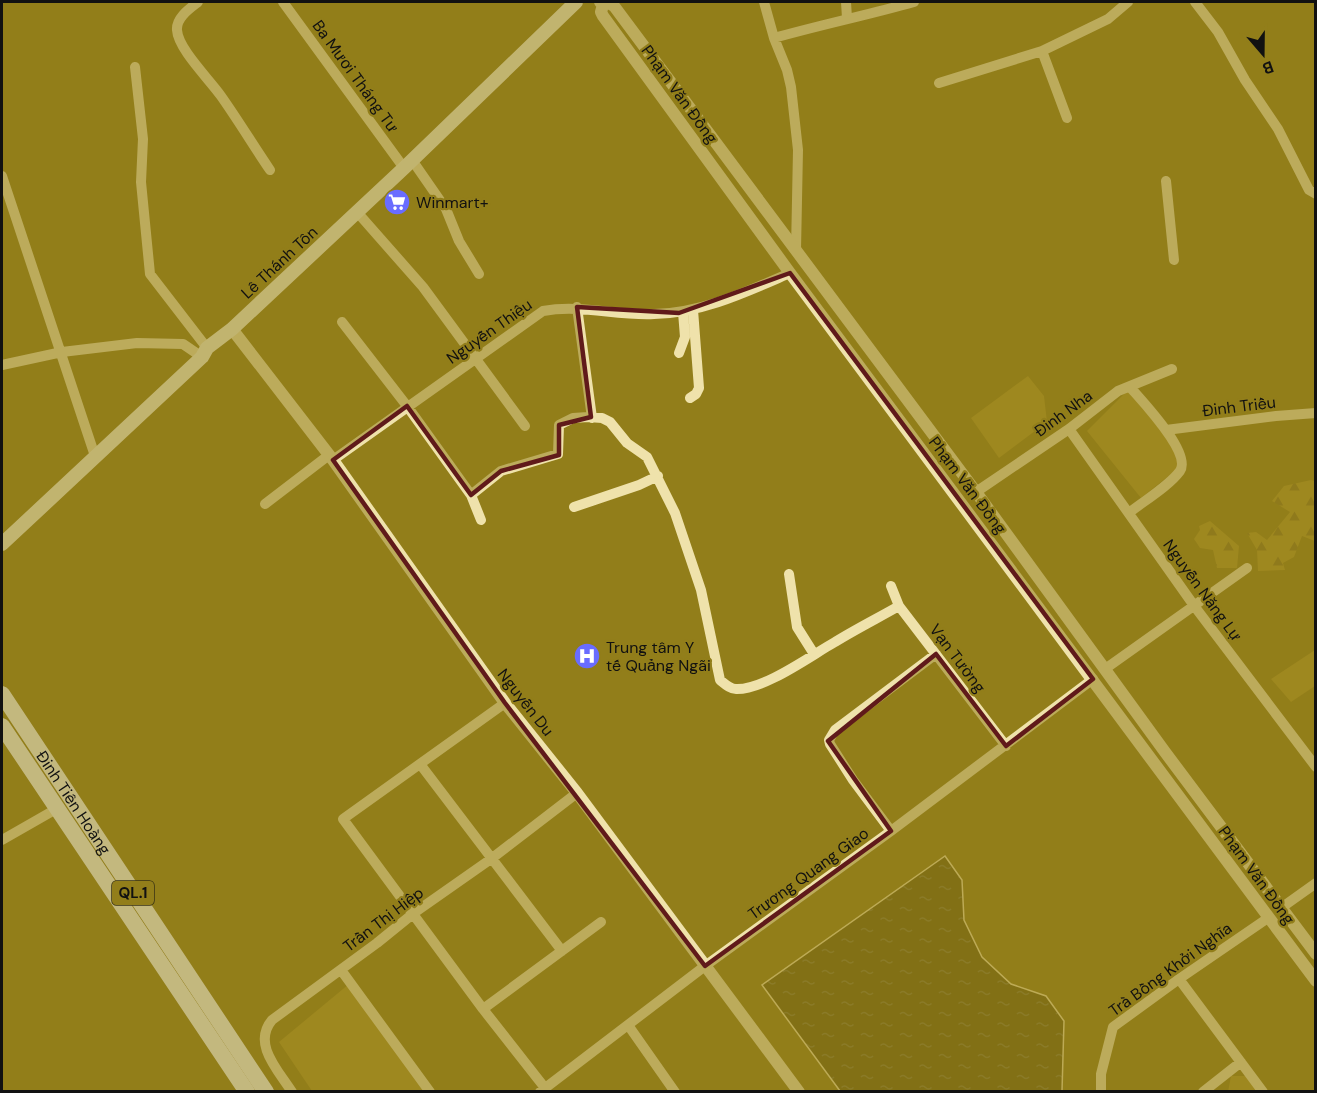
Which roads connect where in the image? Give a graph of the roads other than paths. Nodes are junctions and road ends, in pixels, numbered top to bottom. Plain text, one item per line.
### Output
1 (198, 2) edge
2 (283, 2) edge
3 (576, 2) edge
4 (764, 2) edge
5 (846, 2) edge
6 (1128, 2) edge
7 (1195, 2) edge
8 (602, 3) edge
9 (907, 3) edge
10 (847, 18) junction
11 (774, 38) junction
12 (1042, 51) junction
13 (135, 67) dead end
14 (939, 83) dead end
15 (1066, 118) dead end
16 (720, 147) junction
17 (705, 157) junction
18 (408, 164) junction
19 (270, 170) dead end
20 (2, 176) edge
21 (1166, 181) dead end
22 (1316, 194) edge
23 (357, 212) junction
24 (796, 250) junction
25 (1174, 260) dead end
26 (790, 273) junction
27 (478, 274) dead end
28 (577, 307) junction
29 (688, 311) junction
30 (848, 320) junction
31 (342, 322) dead end
32 (232, 328) junction
33 (833, 330) junction
34 (62, 352) junction
35 (204, 352) junction
36 (679, 353) dead end
37 (475, 359) junction
38 (2, 365) edge
39 (1172, 369) dead end
40 (1130, 387) junction
41 (690, 398) dead end
42 (407, 406) junction
43 (1316, 413) edge
44 (592, 418) junction
45 (525, 426) dead end
46 (1069, 429) junction
47 (1167, 430) junction
48 (95, 456) junction
49 (331, 457) junction
50 (657, 476) junction
51 (976, 492) junction
52 (471, 495) junction
53 (265, 504) dead end
54 (962, 506) junction
55 (573, 507) dead end
56 (1130, 512) junction
57 (481, 520) dead end
58 (2, 544) edge
59 (1247, 568) dead end
60 (789, 574) dead end
61 (891, 586) dead end
62 (899, 606) junction
63 (1195, 607) junction
64 (814, 654) junction
65 (936, 654) junction
66 (1105, 669) junction
67 (1093, 680) junction
68 (2, 694) edge
69 (505, 703) junction
70 (2, 726) edge
71 (1006, 746) junction
72 (1314, 762) edge
73 (420, 764) junction
74 (577, 793) junction
75 (58, 808) junction
76 (891, 831) junction
77 (2, 840) edge
78 (491, 859) junction
79 (1316, 883) edge
80 (1281, 908) junction
81 (414, 913) junction
82 (1268, 918) junction
83 (601, 922) dead end
84 (561, 951) junction
85 (1316, 954) edge
86 (705, 966) junction
87 (341, 970) junction
88 (1179, 979) junction
89 (1316, 981) edge
90 (483, 1009) junction
91 (628, 1025) junction
92 (1241, 1062) junction
93 (1216, 1088) edge
94 (543, 1090) edge
95 (247, 1092) edge
96 (266, 1092) edge
97 (292, 1092) edge
98 (430, 1092) edge
99 (675, 1092) edge
100 (799, 1092) edge
101 (1101, 1092) edge
102 (1203, 1092) edge
103 (1263, 1092) edge

1 - 19 street
2 - 18 street, Ba Mươi Tháng Tư
3 - 18 main road, Lê Thánh Tôn
4 - 11 street
5 - 10 street
6 - 12 street
7 - 22 street
8 - 16 street, Phạm Văn Đồng
8 - 17 street, Phạm Văn Đồng
9 - 10 street
10 - 11 street
11 - 24 street
12 - 14 street
12 - 15 street
13 - 35 street
16 - 17 street
16 - 24 street, Phạm Văn Đồng
17 - 26 street, Phạm Văn Đồng
18 - 23 main road, Lê Thánh Tôn
18 - 27 street, Ba Mươi Tháng Tư
20 - 34 street
21 - 25 street
23 - 32 main road, Lê Thánh Tôn
23 - 37 street
24 - 30 street, Phạm Văn Đồng
26 - 29 street, Nguyễn Thiệu
26 - 33 street, Phạm Văn Đồng
28 - 29 street, Nguyễn Thiệu
28 - 37 street, Nguyễn Thiệu
28 - 44 street
29 - 36 street
29 - 41 street
30 - 33 street
30 - 51 street, Phạm Văn Đồng
31 - 42 street
32 - 35 main road, Lê Thánh Tôn
32 - 49 street, Nguyễn Du
33 - 54 street, Phạm Văn Đồng
34 - 35 street
34 - 38 street
34 - 48 street
35 - 48 main road, Lê Thánh Tôn
37 - 42 street, Nguyễn Thiệu
37 - 45 street
39 - 40 street, Đinh Nha
40 - 46 street, Đinh Nha
40 - 47 street
42 - 49 street, Nguyễn Thiệu
42 - 52 street
43 - 47 street, Đinh Triều
44 - 50 street
44 - 52 street
46 - 51 street, Đinh Nha
46 - 56 street, Nguyễn Năng Lự
47 - 56 street
48 - 58 main road, Lê Thánh Tôn
49 - 53 street, Nguyễn Thiệu
49 - 69 street, Nguyễn Du
50 - 55 street
50 - 64 street
51 - 54 street
51 - 66 street, Phạm Văn Đồng
52 - 57 street
54 - 67 street, Phạm Văn Đồng
56 - 63 street, Nguyễn Năng Lự
59 - 63 street
60 - 64 street
61 - 62 street, Vạn Tường
62 - 64 street
62 - 65 street, Vạn Tường
63 - 66 street
63 - 72 street, Nguyễn Năng Lự
65 - 71 street, Vạn Tường
65 - 76 street
66 - 67 street
66 - 80 street, Phạm Văn Đồng
67 - 71 street, Trương Quang Giao
67 - 82 street, Phạm Văn Đồng
68 - 96 highway, Đinh Tiên Hoàng / QL.1
69 - 73 street
69 - 74 street, Nguyễn Du
70 - 75 highway, Đinh Tiên Hoàng / QL.1
71 - 76 street, Trương Quang Giao
73 - 78 street
73 - 81 street
74 - 78 street, Trần Thị Hiệp
74 - 86 street, Nguyễn Du
75 - 77 street
75 - 95 highway, Đinh Tiên Hoàng / QL.1
76 - 86 street, Trương Quang Giao
78 - 81 street, Trần Thị Hiệp
78 - 84 street
79 - 80 street
80 - 82 street
80 - 85 street, Phạm Văn Đồng
81 - 87 street, Trần Thị Hiệp
81 - 90 street
82 - 88 street, Trà Bồng Khởi Nghĩa
82 - 89 street, Phạm Văn Đồng
83 - 84 street
84 - 90 street
86 - 91 street, Trương Quang Giao
86 - 100 street, Nguyễn Du
87 - 97 street, Trần Thị Hiệp
87 - 98 street
88 - 92 street
88 - 101 street, Trà Bồng Khởi Nghĩa
90 - 94 street
91 - 94 street, Trương Quang Giao
91 - 99 street
92 - 93 street
92 - 103 street
93 - 102 street

